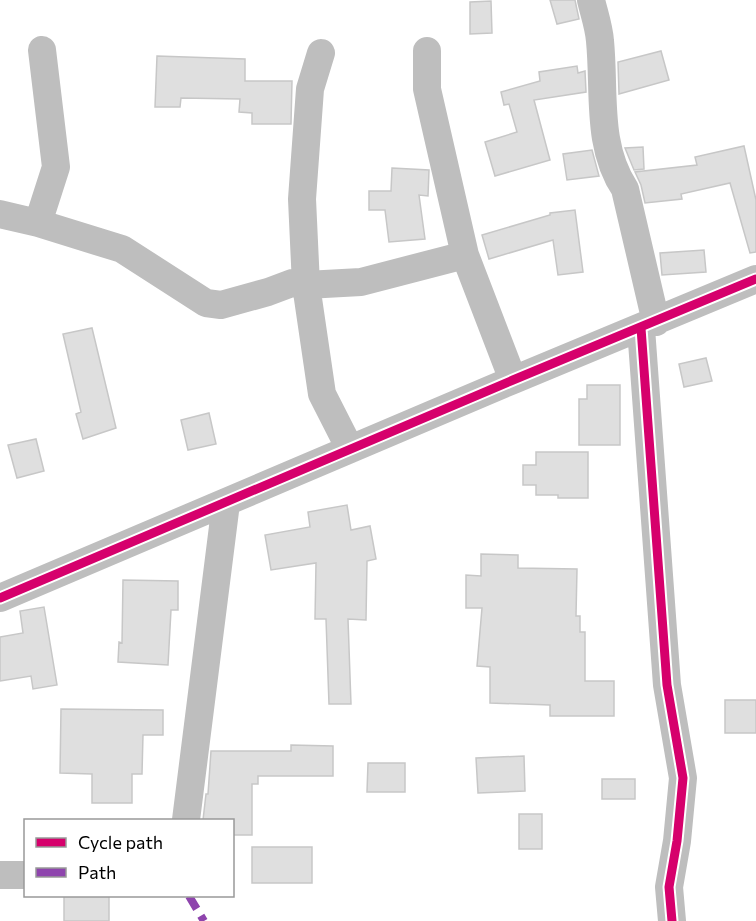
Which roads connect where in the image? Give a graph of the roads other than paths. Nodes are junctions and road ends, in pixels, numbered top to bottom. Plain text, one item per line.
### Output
1 (591, 0) edge
2 (42, 50) dead end
3 (428, 51) dead end
4 (321, 53) dead end
5 (0, 214) edge
6 (38, 223) junction
7 (465, 255) junction
8 (756, 279) edge
9 (306, 285) junction
10 (649, 325) junction
11 (513, 380) junction
12 (350, 449) junction
13 (226, 503) junction
14 (0, 598) edge
15 (186, 819) edge
16 (0, 875) edge
17 (24, 875) edge
18 (672, 921) edge

1 - 10 street
2 - 6 street
3 - 7 street
4 - 9 street
5 - 6 street
6 - 9 street
7 - 9 street
7 - 11 street
8 - 10 street
9 - 12 street
10 - 11 street
10 - 18 street
11 - 12 street
12 - 13 street
13 - 14 street
13 - 15 street
16 - 17 street

